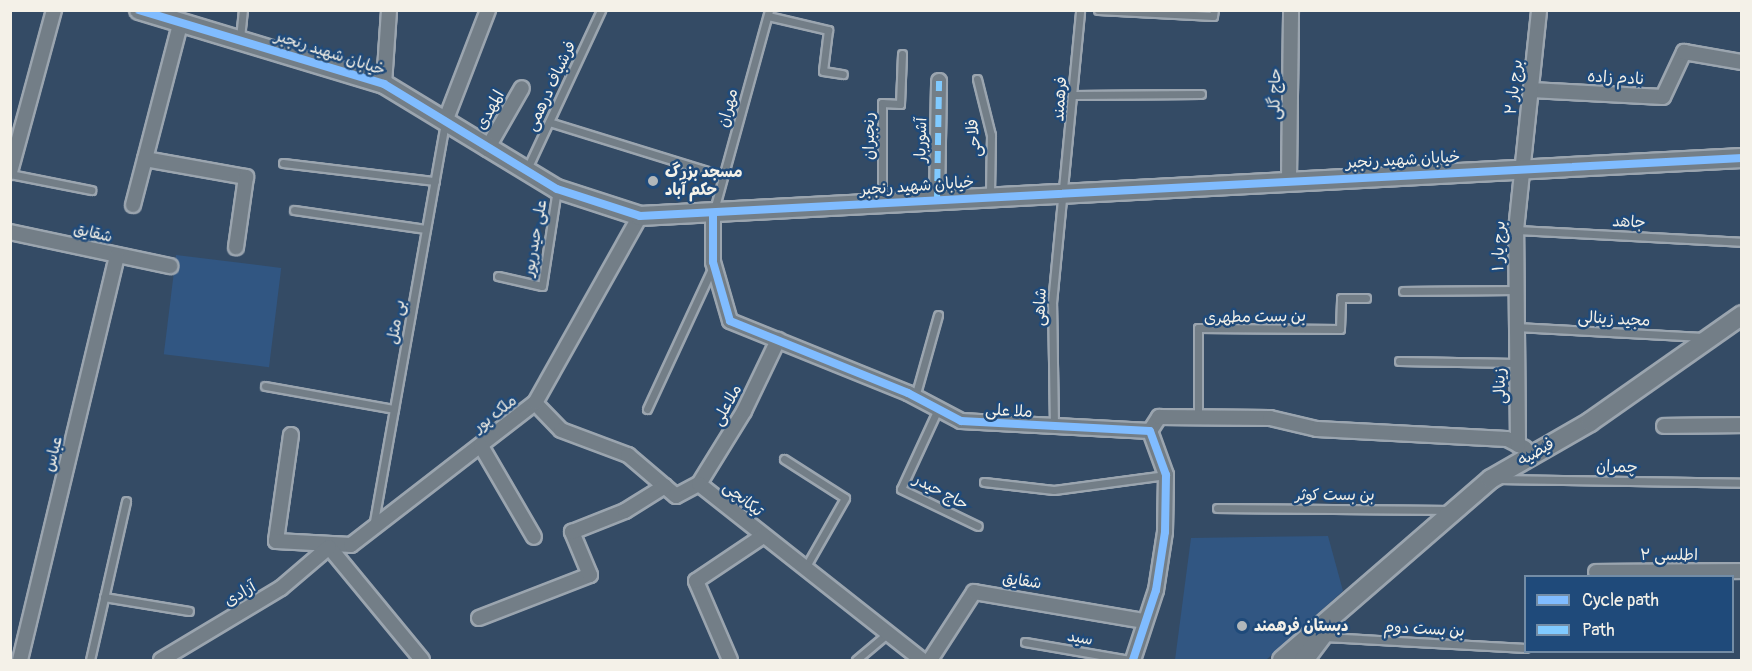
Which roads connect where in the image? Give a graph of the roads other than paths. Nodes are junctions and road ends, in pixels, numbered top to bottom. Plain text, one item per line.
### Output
1 (54, 10) edge
2 (139, 10) edge
3 (243, 10) edge
4 (389, 10) edge
5 (488, 10) edge
6 (601, 10) edge
7 (1080, 10) edge
8 (1098, 10) edge
9 (1214, 10) edge
10 (1291, 10) edge
11 (1539, 10) edge
12 (768, 13) edge
13 (181, 21) junction
14 (240, 38) junction
15 (902, 54) dead end
16 (1742, 62) edge
17 (843, 74) dead end
18 (977, 79) dead end
19 (939, 81) dead end
20 (384, 84) junction
21 (522, 88) dead end
22 (1532, 90) junction
23 (1201, 94) dead end
24 (1074, 95) junction
25 (446, 119) junction
26 (549, 122) junction
27 (15, 135) edge
28 (487, 149) junction
29 (1742, 158) edge
30 (145, 159) junction
31 (283, 163) dead end
32 (1520, 167) junction
33 (10, 172) edge
34 (525, 173) junction
35 (714, 173) dead end
36 (1289, 179) junction
37 (435, 181) junction
38 (557, 189) junction
39 (91, 190) dead end
40 (1067, 190) junction
41 (990, 195) junction
42 (937, 199) junction
43 (882, 202) junction
44 (134, 205) dead end
45 (294, 210) dead end
46 (713, 213) junction
47 (640, 216) junction
48 (426, 230) junction
49 (1516, 230) junction
50 (10, 232) edge
51 (1742, 242) edge
52 (236, 247) dead end
53 (117, 256) junction
54 (170, 266) dead end
55 (714, 266) junction
56 (498, 276) dead end
57 (1514, 290) junction
58 (1403, 291) dead end
59 (1366, 298) dead end
60 (938, 315) dead end
61 (1742, 315) edge
62 (1515, 327) junction
63 (1711, 338) junction
64 (778, 340) junction
65 (1399, 361) dead end
66 (1516, 363) junction
67 (265, 386) dead end
68 (915, 397) junction
69 (535, 403) junction
70 (394, 408) junction
71 (647, 409) dead end
72 (938, 409) junction
73 (1198, 416) junction
74 (1742, 425) edge
75 (1664, 426) dead end
76 (1054, 427) junction
77 (1150, 431) junction
78 (291, 435) dead end
79 (481, 446) junction
80 (1527, 448) junction
81 (784, 459) dead end
82 (1166, 475) junction
83 (1491, 479) junction
84 (984, 482) dead end
85 (1742, 483) edge
86 (699, 484) junction
87 (665, 486) junction
88 (126, 501) dead end
89 (1217, 508) dead end
90 (1453, 510) junction
91 (978, 526) dead end
92 (372, 531) junction
93 (763, 536) junction
94 (534, 537) dead end
95 (329, 547) junction
96 (803, 570) junction
97 (1742, 571) edge
98 (1596, 572) dead end
99 (104, 597) junction
100 (1344, 607) junction
101 (189, 611) dead end
102 (479, 618) dead end
103 (1144, 621) junction
104 (888, 634) junction
105 (1322, 637) junction
106 (1025, 642) dead end
107 (1524, 648) edge
108 (20, 660) edge
109 (90, 660) edge
110 (161, 660) edge
111 (422, 660) edge
112 (730, 660) edge
113 (856, 660) edge
114 (922, 660) edge
115 (930, 660) edge
116 (1131, 660) edge
117 (1282, 660) edge
118 (1304, 660) edge

1 - 27 street
2 - 13 street, خیابان شهید رنجبر
3 - 14 lane
4 - 20 street
5 - 25 street
6 - 26 lane, فرشباف درهمی
7 - 24 lane, فرهمند
8 - 9 lane
10 - 36 street, حاج گلی
11 - 22 street, برج بار ۲
12 - 17 lane
12 - 46 lane, مهران
13 - 14 street, خیابان شهید رنجبر
13 - 30 street
14 - 20 street, خیابان شهید رنجبر
15 - 43 lane, رنجبران
16 - 22 street, نادم زاده
18 - 41 lane, فلاحی
19 - 42 street, آشوربار
20 - 25 street, خیابان شهید رنجبر
21 - 28 street, المهدی
22 - 32 street, برج بار ۲
23 - 24 lane
24 - 40 lane, فرهمند
25 - 28 street, خیابان شهید رنجبر
25 - 37 lane, بی مثل
26 - 34 lane, فرشباف درهمی
26 - 35 lane
27 - 33 street
28 - 34 street, خیابان شهید رنجبر
29 - 32 street, خیابان شهید رنجبر
30 - 44 street
30 - 52 street
31 - 37 lane
32 - 36 street, خیابان شهید رنجبر
32 - 49 street, برج یار ۱
33 - 39 lane
34 - 38 street, خیابان شهید رنجبر
36 - 40 street, خیابان شهید رنجبر
37 - 48 lane, بی مثل
38 - 47 street, خیابان شهید رنجبر
38 - 56 lane, علی‌ حیدرپور
40 - 41 street, خیابان شهید رنجبر
40 - 76 lane, شاهی
41 - 42 street, خیابان شهید رنجبر
42 - 43 street, خیابان شهید رنجبر
43 - 46 street, خیابان شهید رنجبر
45 - 48 lane
46 - 47 street, خیابان شهید رنجبر
46 - 55 street, ملا علی
47 - 69 street, ملک پور
48 - 70 lane, بی مثل
49 - 51 lane, جاهد
49 - 57 street, برج یار ۱
50 - 53 street, شقایق
53 - 54 street, شقایق
53 - 108 street, عباس
55 - 64 street, ملا علی
55 - 71 lane
57 - 58 lane
57 - 62 street, برج یار ۱
59 - 73 lane, بن بست مطهری
60 - 68 lane
61 - 63 street, فیضیه
62 - 63 lane, مجید زینالی
62 - 66 street, زینالی
63 - 80 street, فیضیه
64 - 68 street, ملا علی
64 - 86 street, ملاعلی
65 - 66 lane
66 - 80 street, زینالی
67 - 70 lane
68 - 72 street, ملا علی
69 - 79 street, ملک پور
69 - 87 street
70 - 92 lane, بی مثل
72 - 76 street, ملا علی
72 - 91 lane, حاج حیدر
73 - 77 street
73 - 80 street
74 - 75 street
76 - 77 street, ملا علی
77 - 82 street
78 - 95 street
79 - 92 street, ملک پور
79 - 94 street
80 - 83 street, فیضیه
81 - 96 lane
82 - 84 lane
82 - 103 street
83 - 85 lane, چمران
83 - 90 street, فیضیه
86 - 87 street, تیکانچی
86 - 93 street, تیکانچی
87 - 102 street
88 - 99 lane
89 - 90 lane, بن بست کوثر
90 - 100 street, فیضیه
92 - 95 street, ملک پور
93 - 96 street, تیکانچی
93 - 112 street
95 - 110 street, آزادی
95 - 111 street
96 - 104 street, تیکانچی
97 - 98 street, اطلسی ۲
99 - 101 lane
99 - 109 lane
100 - 105 street, فیضیه
100 - 117 street, فیضیه
103 - 115 street, شقایق
103 - 116 street
104 - 113 lane
104 - 114 street, تیکانچی
105 - 107 lane, بن بست دوم
105 - 118 street, فیضیه
106 - 116 lane, سید

